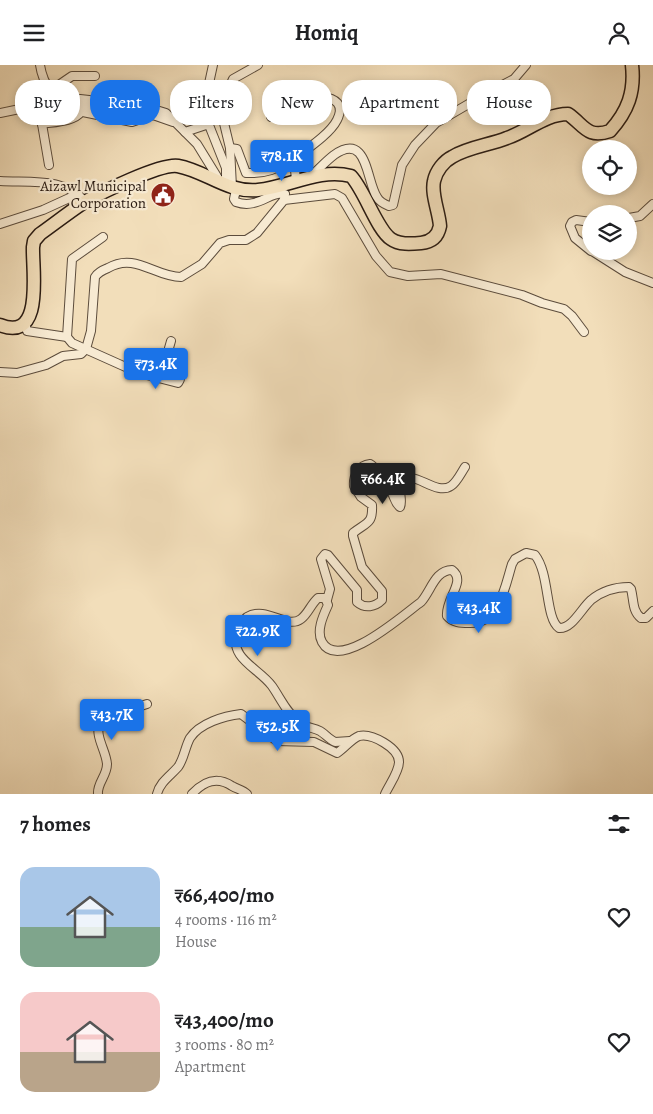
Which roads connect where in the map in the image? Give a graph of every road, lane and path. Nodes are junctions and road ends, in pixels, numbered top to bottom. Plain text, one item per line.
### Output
1 (40, 65) edge
2 (213, 65) edge
3 (258, 65) edge
4 (526, 65) edge
5 (632, 65) edge
6 (94, 76) dead end
7 (44, 80) edge
8 (66, 80) edge
9 (210, 80) edge
10 (90, 100) edge
11 (332, 100) edge
12 (90, 106) edge
13 (15, 109) edge
14 (160, 111) edge
15 (81, 112) edge
16 (0, 113) edge
17 (170, 119) edge
18 (170, 121) edge
19 (42, 125) edge
20 (178, 125) edge
21 (207, 125) edge
22 (210, 125) edge
23 (185, 132) junction
24 (230, 148) junction
25 (294, 159) junction
26 (49, 165) dead end
27 (310, 177) junction
28 (296, 180) junction
29 (0, 181) edge
30 (230, 187) junction
31 (81, 198) junction
32 (284, 200) junction
33 (653, 203) edge
34 (637, 216) edge
35 (582, 221) edge
36 (0, 224) edge
37 (103, 237) dead end
38 (582, 243) edge
39 (607, 260) edge
40 (653, 283) edge
41 (25, 321) junction
42 (0, 325) edge
43 (584, 332) dead end
44 (67, 337) junction
45 (171, 341) dead end
46 (86, 349) junction
47 (0, 372) edge
48 (465, 467) dead end
49 (327, 600) junction
50 (653, 611) edge
51 (147, 704) dead end
52 (350, 741) junction
53 (98, 794) edge
54 (157, 794) edge
55 (192, 794) edge
56 (247, 794) edge
57 (385, 794) edge

1 - 7 street
2 - 9 street
3 - 24 street
4 - 27 street
5 - 27 highway
6 - 8 street
10 - 12 street
11 - 25 street
13 - 16 street
14 - 17 street
15 - 18 street
19 - 26 street
20 - 23 street
21 - 23 street
22 - 30 street
23 - 30 street
24 - 25 street
24 - 30 street
25 - 28 street
27 - 28 highway
28 - 30 highway
29 - 31 street
30 - 31 highway
30 - 32 street
31 - 36 street
31 - 41 highway
32 - 43 street
32 - 46 street
33 - 34 street
35 - 38 street
37 - 44 street
39 - 40 street
41 - 42 highway
41 - 44 street
44 - 46 street
45 - 46 street
46 - 47 street
48 - 49 street
49 - 50 street
49 - 52 street
51 - 53 street
52 - 54 street
52 - 57 street
55 - 56 street

